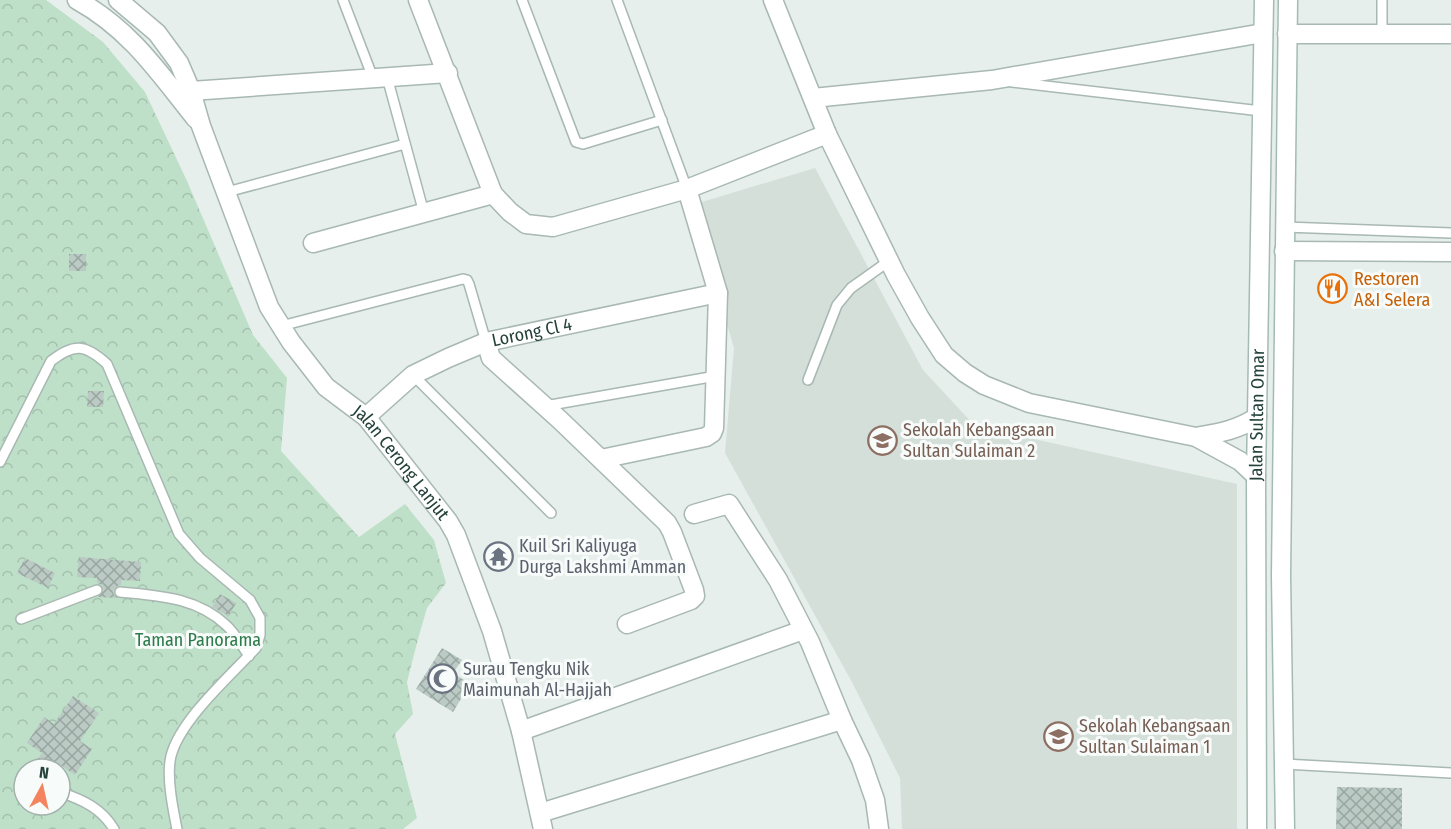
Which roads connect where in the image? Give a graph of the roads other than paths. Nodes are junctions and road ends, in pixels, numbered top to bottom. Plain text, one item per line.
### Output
1 (77, 0) edge
2 (117, 0) edge
3 (344, 0) edge
4 (418, 0) edge
5 (522, 0) edge
6 (617, 0) edge
7 (773, 0) edge
8 (1264, 0) edge
9 (1288, 0) edge
10 (1382, 0) edge
11 (1263, 33) junction
12 (1287, 34) junction
13 (1382, 34) junction
14 (1451, 34) edge
15 (447, 73) junction
16 (380, 78) junction
17 (992, 80) junction
18 (191, 91) junction
19 (813, 98) junction
20 (1261, 111) junction
21 (662, 120) junction
22 (201, 126) junction
23 (827, 134) junction
24 (405, 144) junction
25 (687, 189) junction
26 (227, 192) junction
27 (493, 194) junction
28 (424, 213) junction
29 (1285, 227) junction
30 (1451, 233) edge
31 (313, 243) dead end
32 (1284, 251) junction
33 (1451, 252) edge
34 (889, 261) junction
35 (718, 293) junction
36 (281, 326) junction
37 (486, 342) junction
38 (413, 375) junction
39 (716, 376) junction
40 (808, 380) dead end
41 (545, 406) junction
42 (366, 417) junction
43 (1257, 417) junction
44 (1196, 437) junction
45 (601, 459) junction
46 (0, 462) edge
47 (1256, 476) junction
48 (551, 513) dead end
49 (694, 514) dead end
50 (97, 590) dead end
51 (120, 592) dead end
52 (21, 619) dead end
53 (627, 624) dead end
54 (803, 630) junction
55 (249, 656) junction
56 (842, 720) junction
57 (521, 731) junction
58 (1284, 764) junction
59 (1451, 773) edge
60 (72, 796) edge
61 (542, 821) edge
62 (114, 829) edge
63 (177, 829) edge
64 (879, 829) edge
65 (1257, 829) edge
66 (1285, 829) edge

1 - 22 street, Jalan Cerong Lanjut
2 - 18 street, Jalan Cerong Lanjut
3 - 16 lane
4 - 15 street
5 - 21 lane
6 - 21 lane
7 - 19 street
8 - 11 street, Jalan Sultan Omar
9 - 12 street
10 - 13 lane
11 - 17 street
11 - 20 street, Jalan Sultan Omar
12 - 13 street
12 - 29 street
13 - 14 street
15 - 16 street
15 - 27 street
16 - 18 street
16 - 24 lane
17 - 19 street
17 - 20 lane
18 - 22 street, Jalan Cerong Lanjut
19 - 23 street
20 - 43 street, Jalan Sultan Omar
21 - 25 lane
22 - 26 street, Jalan Cerong Lanjut
23 - 25 street
23 - 34 street
24 - 26 lane
24 - 28 lane
25 - 27 street
25 - 35 street
26 - 36 street, Jalan Cerong Lanjut
27 - 28 street
28 - 31 street
29 - 30 lane
29 - 32 street
32 - 33 street
32 - 58 street
34 - 40 lane
34 - 44 street
35 - 37 street, Lorong Cl 4
35 - 39 street
36 - 37 lane
36 - 42 street, Jalan Cerong Lanjut
37 - 38 street, Lorong Cl 4
37 - 41 street
38 - 42 street, Lorong Cl 4
38 - 48 lane
39 - 41 lane
39 - 45 street
41 - 45 street
42 - 57 street, Jalan Cerong Lanjut
43 - 44 street
43 - 47 street, Jalan Sultan Omar
44 - 47 street
45 - 53 street
46 - 55 lane
47 - 65 street, Jalan Sultan Omar
49 - 54 street
50 - 52 lane
51 - 55 lane
54 - 56 street
54 - 57 street
55 - 63 lane
56 - 61 street
56 - 64 street
57 - 61 street, Jalan Cerong Lanjut
58 - 59 lane
58 - 66 street
60 - 62 lane

